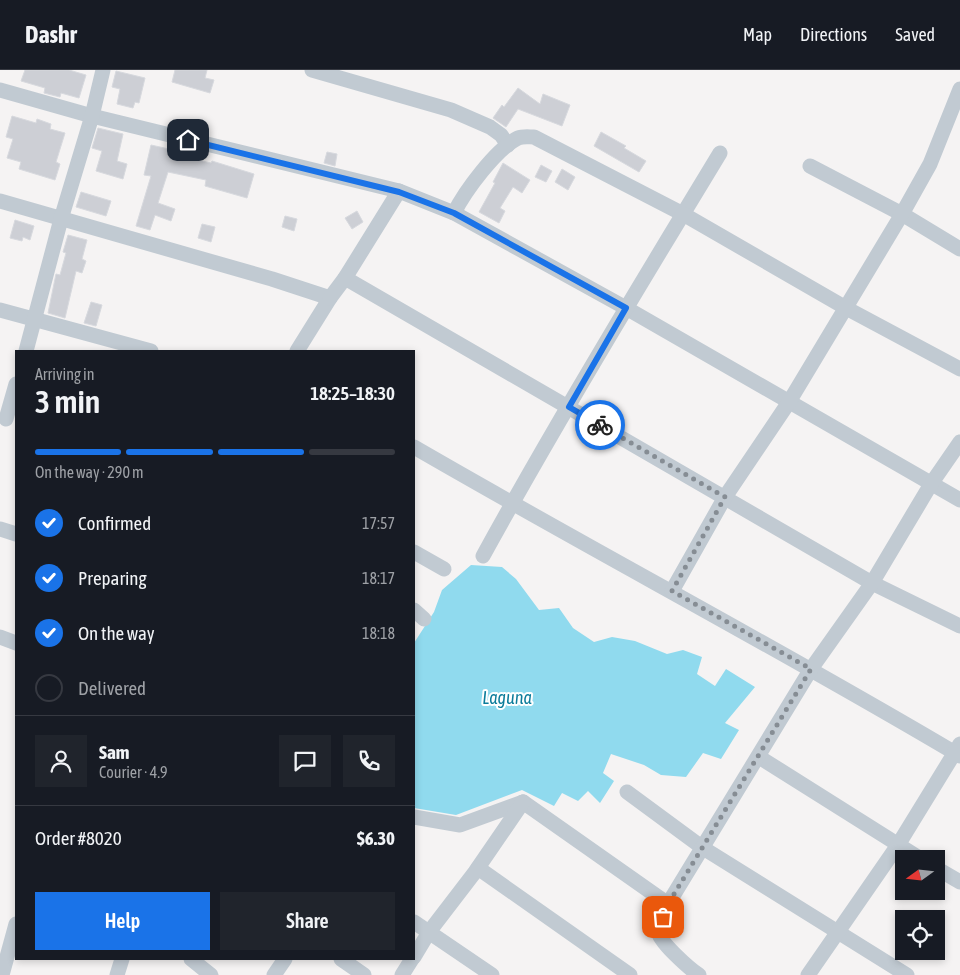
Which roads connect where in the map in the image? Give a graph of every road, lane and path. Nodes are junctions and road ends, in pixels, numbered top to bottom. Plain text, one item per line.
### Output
1 (103, 70) edge
2 (312, 70) edge
3 (960, 89) edge
4 (0, 90) edge
5 (92, 116) junction
6 (508, 145) junction
7 (720, 153) dead end
8 (810, 166) dead end
9 (399, 192) junction
10 (0, 200) edge
11 (454, 213) junction
12 (684, 214) junction
13 (902, 214) junction
14 (61, 219) junction
15 (960, 249) edge
16 (346, 278) junction
17 (330, 298) junction
18 (626, 308) junction
19 (846, 308) junction
20 (0, 310) edge
21 (36, 320) junction
22 (26, 350) edge
23 (147, 350) edge
24 (297, 350) edge
25 (960, 369) edge
26 (15, 388) edge
27 (789, 402) junction
28 (569, 407) junction
29 (7, 420) edge
30 (960, 442) edge
31 (415, 448) edge
32 (931, 484) junction
33 (725, 497) junction
34 (960, 500) edge
35 (512, 504) junction
36 (0, 530) edge
37 (15, 534) edge
38 (415, 553) edge
39 (483, 556) dead end
40 (444, 569) dead end
41 (872, 583) junction
42 (672, 591) junction
43 (960, 626) edge
44 (0, 637) edge
45 (15, 643) edge
46 (811, 669) junction
47 (958, 751) edge
48 (759, 757) junction
49 (627, 792) dead end
50 (523, 802) junction
51 (415, 817) edge
52 (898, 845) junction
53 (703, 848) junction
54 (906, 850) edge
55 (478, 868) junction
56 (945, 873) edge
57 (960, 882) edge
58 (668, 904) junction
59 (415, 923) edge
60 (15, 926) edge
61 (837, 931) junction
62 (429, 932) junction
63 (5, 943) edge
64 (415, 955) edge
65 (122, 960) edge
66 (192, 960) edge
67 (284, 960) edge
68 (342, 960) edge
69 (412, 960) edge
70 (690, 973) edge
71 (2, 975) edge
72 (117, 975) edge
73 (211, 975) edge
74 (274, 975) edge
75 (364, 975) edge
76 (402, 975) edge
77 (492, 975) edge
78 (630, 975) edge
79 (808, 975) edge
80 (906, 975) edge

1 - 5 street
2 - 6 street
3 - 13 street
4 - 5 street
5 - 9 street
5 - 14 street
6 - 11 street
6 - 12 street
7 - 12 street
8 - 13 street
9 - 11 street
9 - 16 street
10 - 14 street
11 - 18 street
12 - 18 street
12 - 19 street
13 - 15 street
13 - 19 street
14 - 17 street
14 - 21 street
16 - 17 street
16 - 28 street
17 - 24 street
18 - 27 street
18 - 28 street
19 - 25 street
19 - 27 street
20 - 21 street
21 - 22 street
21 - 23 street
26 - 29 street
27 - 32 street
27 - 33 street
28 - 33 street
28 - 35 street
30 - 32 street
31 - 35 street
32 - 34 street
32 - 41 street
33 - 41 street
33 - 42 street
35 - 39 street
35 - 42 street
36 - 37 street
38 - 40 street
41 - 43 street
41 - 46 street
42 - 46 street
44 - 45 street
46 - 47 street
46 - 48 street
47 - 52 street
48 - 52 street
48 - 53 street
49 - 53 street
50 - 51 street
50 - 55 street
50 - 58 street
52 - 54 street
52 - 61 street
53 - 58 street
53 - 61 street
55 - 62 street
55 - 78 street
56 - 57 street
58 - 70 street
59 - 62 street
60 - 63 street
61 - 79 street
61 - 80 street
62 - 64 street
62 - 77 street
63 - 71 street
65 - 72 street
66 - 73 street
67 - 74 street
68 - 75 street
69 - 76 street

